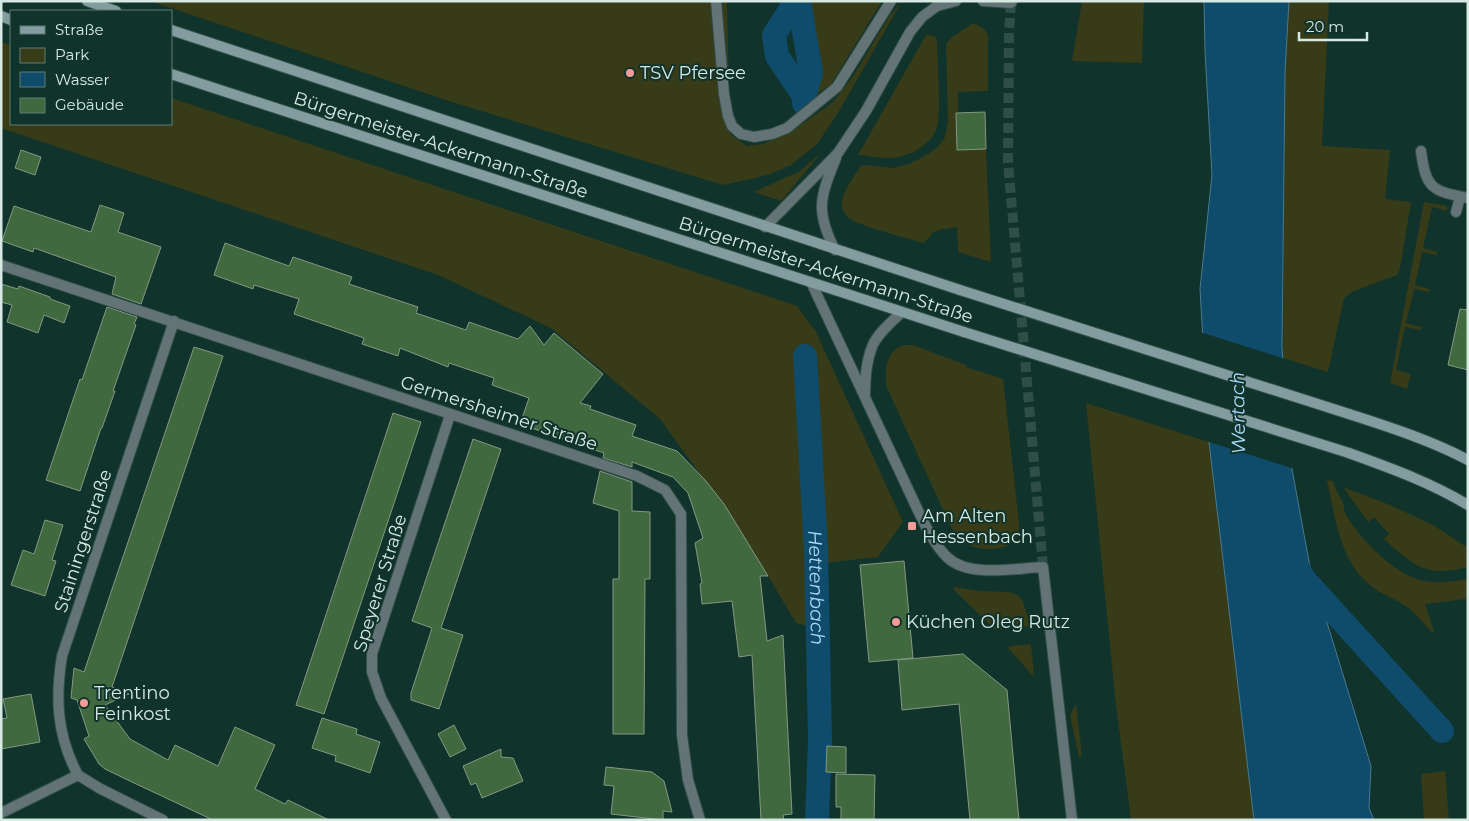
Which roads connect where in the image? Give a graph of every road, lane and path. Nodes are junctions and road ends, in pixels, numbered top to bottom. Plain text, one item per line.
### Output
1 (87, 1) edge
2 (716, 1) edge
3 (891, 1) edge
4 (956, 1) edge
5 (984, 1) edge
6 (1012, 1) edge
7 (936, 3) edge
8 (113, 10) edge
9 (172, 30) edge
10 (172, 74) edge
11 (1421, 151) dead end
12 (838, 153) junction
13 (1464, 197) edge
14 (1456, 212) dead end
15 (765, 227) junction
16 (835, 250) junction
17 (1, 266) edge
18 (811, 282) junction
19 (902, 312) junction
20 (174, 321) junction
21 (864, 397) junction
22 (450, 415) junction
23 (1468, 460) edge
24 (1468, 505) edge
25 (78, 775) junction
26 (1, 813) edge
27 (163, 820) edge
28 (446, 820) edge
29 (700, 820) edge
30 (1072, 820) edge

1 - 8 main road
2 - 3 street
4 - 7 street
5 - 6 street
7 - 12 street
9 - 15 main road, Bürgermeister-Ackermann-Straße
10 - 18 main road, Bürgermeister-Ackermann-Straße
11 - 13 street
12 - 15 street
12 - 16 street
13 - 14 street
15 - 16 main road, Bürgermeister-Ackermann-Straße
16 - 23 main road, Bürgermeister-Ackermann-Straße, bridge
17 - 20 street, Germersheimer Straße
18 - 19 main road, Bürgermeister-Ackermann-Straße
18 - 21 street
19 - 21 street
19 - 24 main road, Bürgermeister-Ackermann-Straße, bridge
20 - 22 street, Germersheimer Straße
20 - 25 street, Stainingerstraße
21 - 30 street
22 - 28 street, Speyerer Straße
22 - 29 street, Germersheimer Straße
25 - 26 street
25 - 27 street

